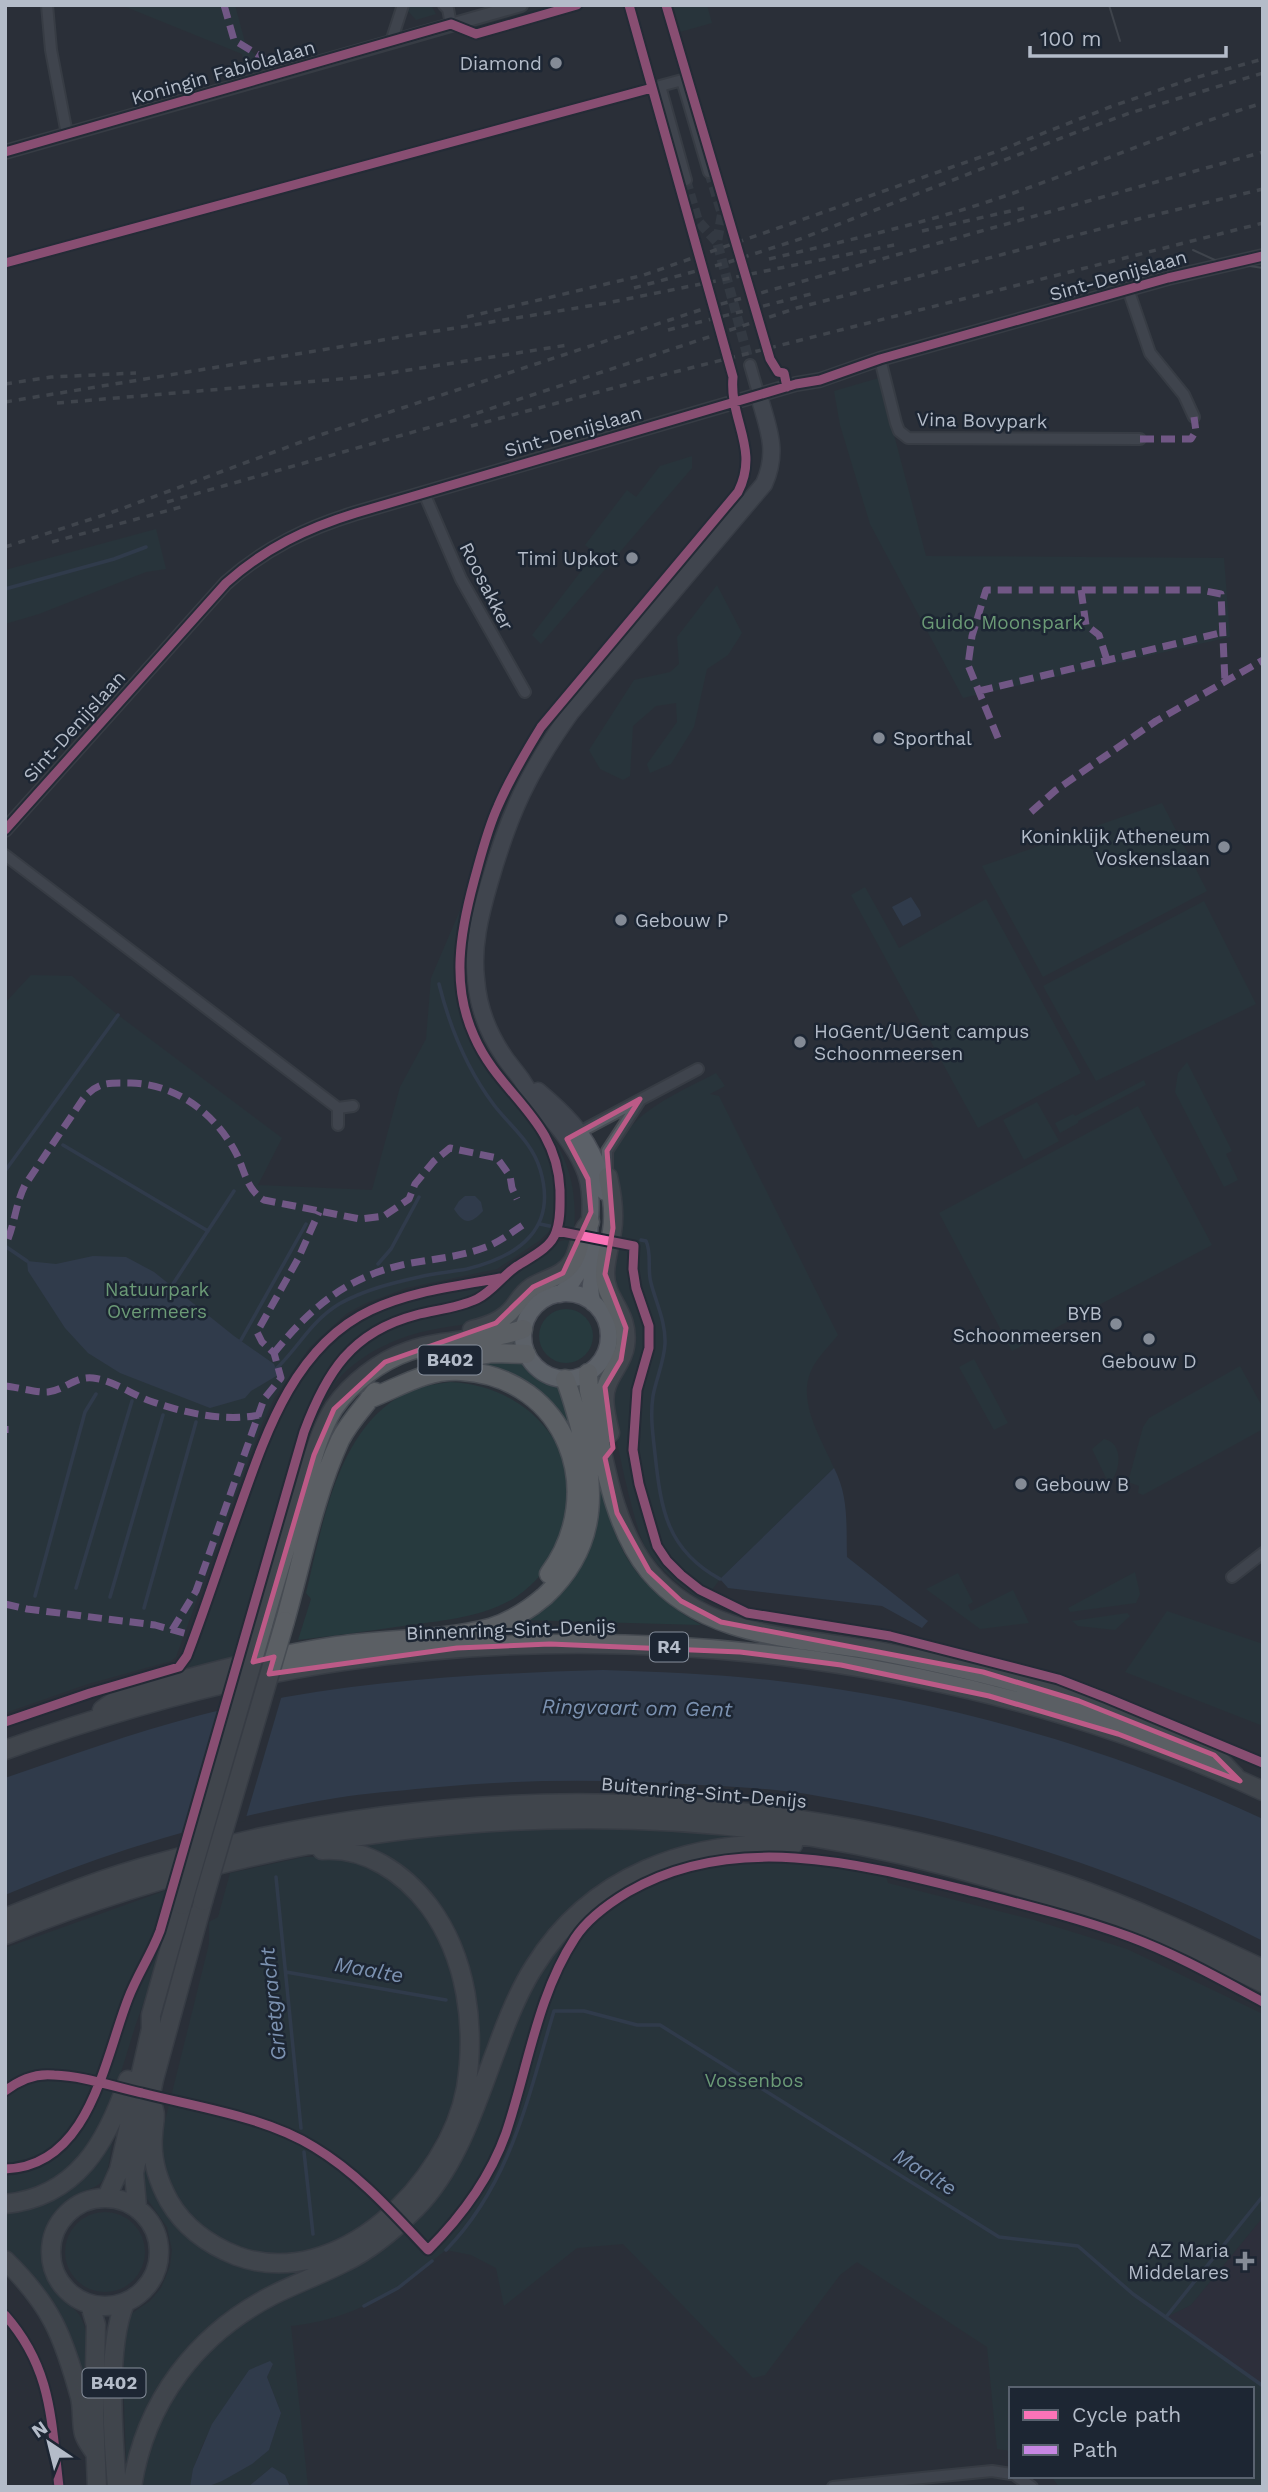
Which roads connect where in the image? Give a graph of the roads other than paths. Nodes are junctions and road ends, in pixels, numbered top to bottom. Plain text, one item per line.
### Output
1 (47, 5) edge
2 (403, 5) edge
3 (444, 5) edge
4 (521, 5) edge
5 (451, 24) junction
6 (391, 42) junction
7 (67, 134) junction
8 (5, 152) edge
9 (709, 173) tunnel mouth
10 (686, 180) tunnel mouth
11 (1263, 256) edge
12 (1242, 260) junction
13 (1263, 263) edge
14 (1128, 289) junction
15 (880, 359) junction
16 (750, 365) tunnel mouth
17 (759, 396) junction
18 (1194, 417) dead end
19 (1140, 439) dead end
20 (424, 493) junction
21 (525, 692) dead end
22 (5, 830) edge
23 (5, 855) edge
24 (698, 1069) dead end
25 (640, 1099) junction
26 (353, 1106) dead end
27 (338, 1108) junction
28 (338, 1125) dead end
29 (574, 1135) junction
30 (606, 1181) junction
31 (590, 1222) junction
32 (560, 1294) junction
33 (593, 1303) junction
34 (523, 1329) junction
35 (444, 1343) junction
36 (526, 1354) junction
37 (589, 1373) junction
38 (565, 1379) junction
39 (369, 1399) junction
40 (604, 1458) junction
41 (1263, 1553) edge
42 (1232, 1577) dead end
43 (390, 1640) junction
44 (88, 1721) junction
45 (5, 1750) edge
46 (1240, 1781) junction
47 (1263, 1791) edge
48 (277, 1850) junction
49 (900, 1854) junction
50 (5, 1917) edge
51 (5, 1935) edge
52 (1263, 1969) edge
53 (1263, 1983) edge
54 (151, 2014) junction
55 (150, 2099) junction
56 (107, 2197) junction
57 (5, 2204) edge
58 (137, 2207) junction
59 (5, 2260) edge
60 (125, 2303) junction
61 (90, 2305) junction
62 (95, 2454) junction
63 (1009, 2474) edge
64 (97, 2487) edge
65 (117, 2487) edge
66 (132, 2487) edge
67 (833, 2487) edge

1 - 7 street
2 - 6 street
3 - 5 street
4 - 5 street, Koningin Fabiolalaan
5 - 6 street, Koningin Fabiolalaan
6 - 7 street, Koningin Fabiolalaan
7 - 8 street, Koningin Fabiolalaan
9 - 10 street
11 - 12 street, Sint-Denijslaan
12 - 13 street
12 - 14 street, Sint-Denijslaan
14 - 15 street, Sint-Denijslaan
14 - 18 street
15 - 17 street, Sint-Denijslaan
15 - 19 street, Vina Bovypark
16 - 17 street
17 - 20 street, Sint-Denijslaan
17 - 29 main road
20 - 21 street, Roosakker
20 - 22 street, Sint-Denijslaan
23 - 27 street
24 - 25 street
25 - 29 street
25 - 30 street
26 - 27 street
27 - 28 street
29 - 30 main road
29 - 31 main road
30 - 33 main road
30 - 40 highway
31 - 32 main road
31 - 35 highway
32 - 33 main road
32 - 34 main road
33 - 37 main road
34 - 35 highway, B402
34 - 36 main road
35 - 54 highway, B402, bridge
36 - 38 main road
36 - 39 highway, B402
37 - 38 main road
37 - 40 highway
38 - 43 highway
39 - 43 highway
39 - 55 highway, B402, bridge
40 - 46 highway
41 - 42 street
43 - 44 highway
44 - 45 highway, Binnenring-Sint-Denijs / R4
44 - 46 highway, Binnenring-Sint-Denijs / R4
46 - 47 highway, Binnenring-Sint-Denijs / R4
48 - 49 highway
48 - 51 highway
48 - 55 highway
49 - 53 highway
49 - 66 highway
50 - 52 highway, Buitenring-Sint-Denijs
54 - 56 highway, B402
54 - 57 highway
55 - 58 highway, B402
56 - 58 highway
56 - 61 highway
58 - 60 highway
59 - 62 highway
60 - 61 highway
60 - 65 highway, B402
61 - 62 highway, B402
62 - 64 highway, B402
63 - 67 street

